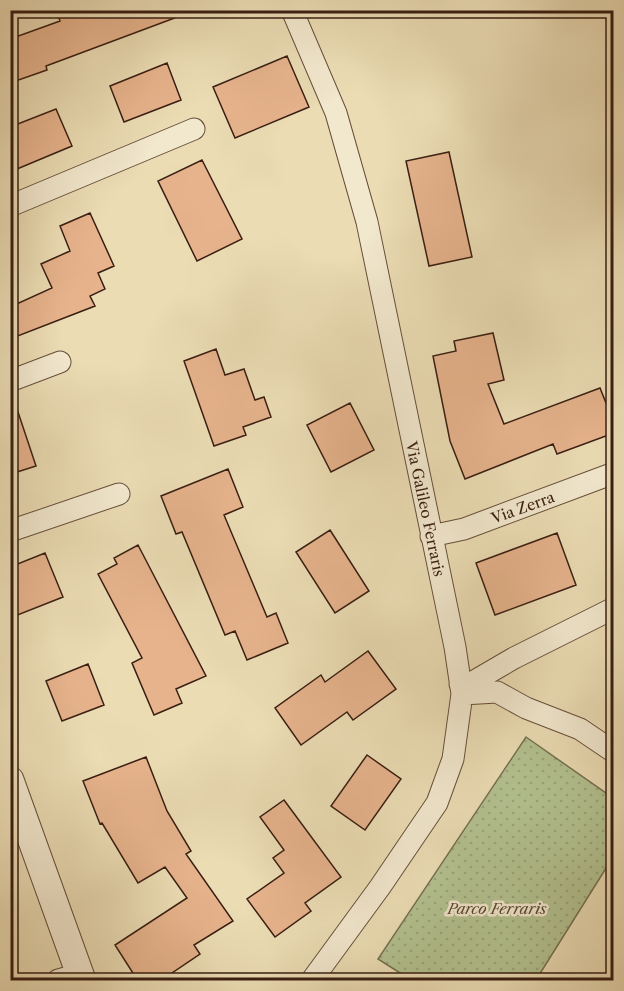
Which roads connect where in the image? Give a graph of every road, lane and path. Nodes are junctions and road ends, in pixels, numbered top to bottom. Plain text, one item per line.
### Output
1 (292, 10) edge
2 (194, 129) dead end
3 (10, 206) edge
4 (60, 362) dead end
5 (10, 381) edge
6 (614, 472) edge
7 (119, 494) dead end
8 (10, 531) edge
9 (431, 536) junction
10 (614, 608) edge
11 (461, 689) junction
12 (614, 752) edge
13 (10, 780) edge
14 (321, 977) edge
15 (73, 978) edge

1 - 9 street, Via Galileo Ferraris
2 - 3 street
4 - 5 street
6 - 9 street, Via Zerra
7 - 8 street
9 - 11 street, Via Galileo Ferraris
10 - 11 street
11 - 12 street
11 - 14 street, Via Galileo Ferraris
13 - 15 street

